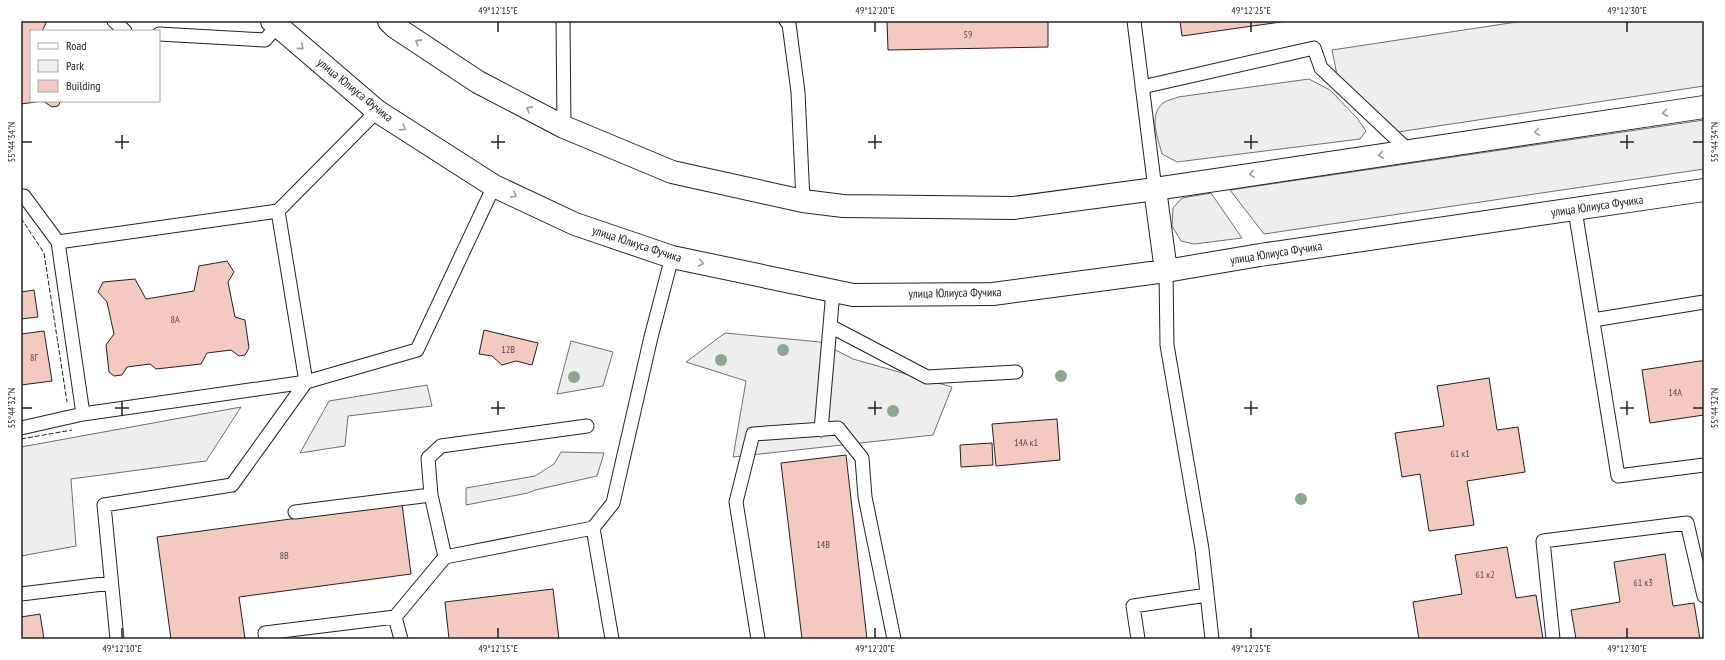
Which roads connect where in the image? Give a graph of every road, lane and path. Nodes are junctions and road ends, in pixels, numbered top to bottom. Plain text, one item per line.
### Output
1 (114, 21) edge
2 (389, 21) edge
3 (563, 21) edge
4 (786, 21) edge
5 (1134, 21) edge
6 (275, 24) edge
7 (124, 30) edge
8 (160, 34) edge
9 (1142, 87) junction
10 (1704, 107) edge
11 (377, 111) junction
12 (564, 127) junction
13 (1409, 151) junction
14 (494, 186) junction
15 (1155, 189) junction
16 (1704, 190) edge
17 (21, 196) edge
18 (803, 201) junction
19 (1575, 210) junction
20 (278, 211) junction
21 (58, 242) junction
22 (672, 257) junction
23 (1166, 271) junction
24 (833, 291) junction
25 (1704, 302) edge
26 (1593, 320) junction
27 (830, 326) junction
28 (1016, 372) dead end
29 (306, 382) junction
30 (83, 414) junction
31 (587, 426) dead end
32 (21, 428) edge
33 (821, 430) junction
34 (1704, 465) edge
35 (431, 495) junction
36 (296, 512) dead end
37 (592, 528) junction
38 (445, 557) junction
39 (111, 583) junction
40 (21, 594) edge
41 (1207, 595) junction
42 (1704, 596) edge
43 (395, 617) junction
44 (117, 639) edge
45 (266, 639) edge
46 (401, 639) edge
47 (612, 639) edge
48 (758, 639) edge
49 (894, 639) edge
50 (1138, 639) edge
51 (1212, 639) edge
52 (1553, 639) edge

1 - 7 lane
12 -> 2 main road
3 - 12 lane
4 - 18 lane
5 - 9 lane
6 - 8 lane
6 -> 11 main road, улица Юлиуса Фучика
9 - 13 lane
9 - 15 lane
10 -> 13 main road
11 -> 14 main road, улица Юлиуса Фучика
11 - 20 lane
12 - 18 main road
13 -> 15 main road
14 -> 22 main road, улица Юлиуса Фучика
14 - 29 lane
15 - 18 main road
15 - 23 main road
16 - 19 main road, улица Юлиуса Фучика
17 - 21 lane
19 - 23 main road, улица Юлиуса Фучика
19 - 26 lane
20 - 21 lane
20 - 29 lane
21 - 30 lane
22 -> 24 main road, улица Юлиуса Фучика
22 - 37 lane
23 - 24 main road, улица Юлиуса Фучика
23 - 41 lane
24 - 27 lane
25 - 26 lane
26 - 34 lane
27 - 28 lane
27 - 33 lane
29 - 30 lane
29 - 39 lane
30 - 32 lane
31 - 35 lane
33 - 48 lane
33 - 49 lane
35 - 36 lane
35 - 38 lane
37 - 38 lane
37 - 47 lane
38 - 43 lane
39 - 40 lane
39 - 44 lane
41 - 50 lane
41 - 51 lane
42 - 52 lane
43 - 45 lane
43 - 46 lane

